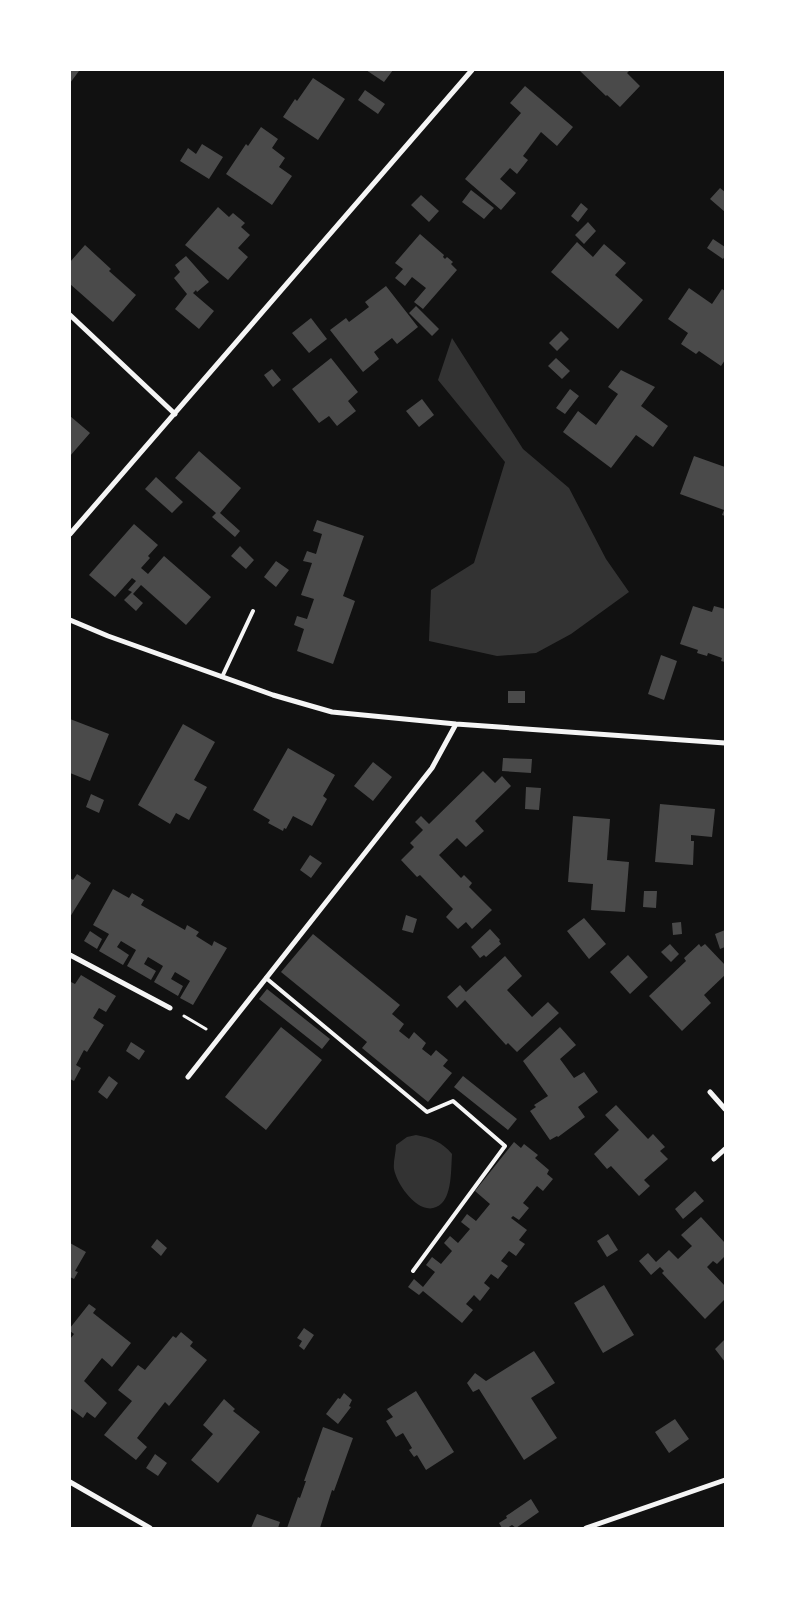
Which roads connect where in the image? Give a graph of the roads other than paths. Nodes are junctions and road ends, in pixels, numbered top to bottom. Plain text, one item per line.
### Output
1 (472, 70) edge
2 (70, 316) edge
3 (175, 414) junction
4 (70, 534) edge
5 (253, 611) dead end
6 (70, 620) edge
7 (222, 677) junction
8 (456, 724) junction
9 (725, 743) edge
10 (70, 955) edge
11 (266, 978) junction
12 (170, 1008) road end
13 (188, 1077) dead end
14 (710, 1092) dead end
15 (725, 1108) edge
16 (725, 1149) edge
17 (714, 1159) dead end
18 (413, 1271) dead end
19 (725, 1480) edge
20 (70, 1482) edge
21 (150, 1528) edge
22 (586, 1528) edge

1 - 3 street
2 - 3 street
3 - 4 street
5 - 7 lane
6 - 7 street
7 - 8 street
8 - 9 street
8 - 11 street
10 - 12 street
11 - 13 street
11 - 18 lane
14 - 15 street
16 - 17 street
19 - 22 street
20 - 21 street

